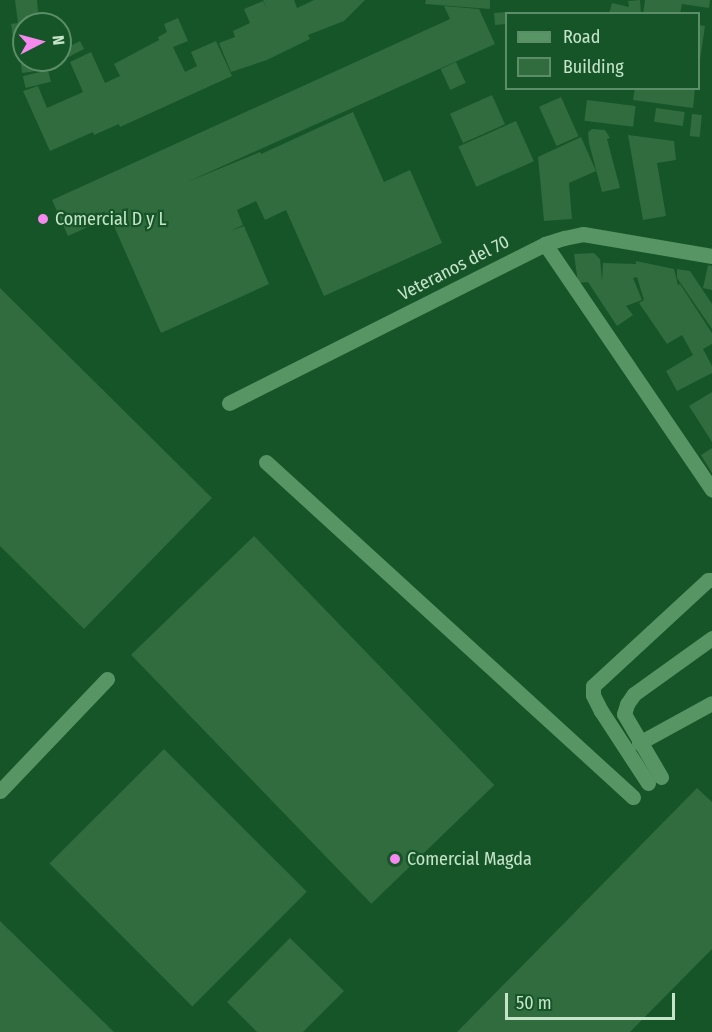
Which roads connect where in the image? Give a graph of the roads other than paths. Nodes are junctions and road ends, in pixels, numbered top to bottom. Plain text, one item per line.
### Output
1 (545, 244) junction
2 (712, 256) edge
3 (229, 403) dead end
4 (266, 462) dead end
5 (712, 490) edge
6 (712, 580) edge
7 (712, 638) edge
8 (106, 679) dead end
9 (712, 703) edge
10 (639, 743) junction
11 (0, 791) edge
12 (633, 797) dead end

1 - 2 street, Veteranos del 70
1 - 3 street, Veteranos del 70
1 - 5 street
4 - 12 street
6 - 10 street
7 - 10 street
8 - 11 street
9 - 10 street

